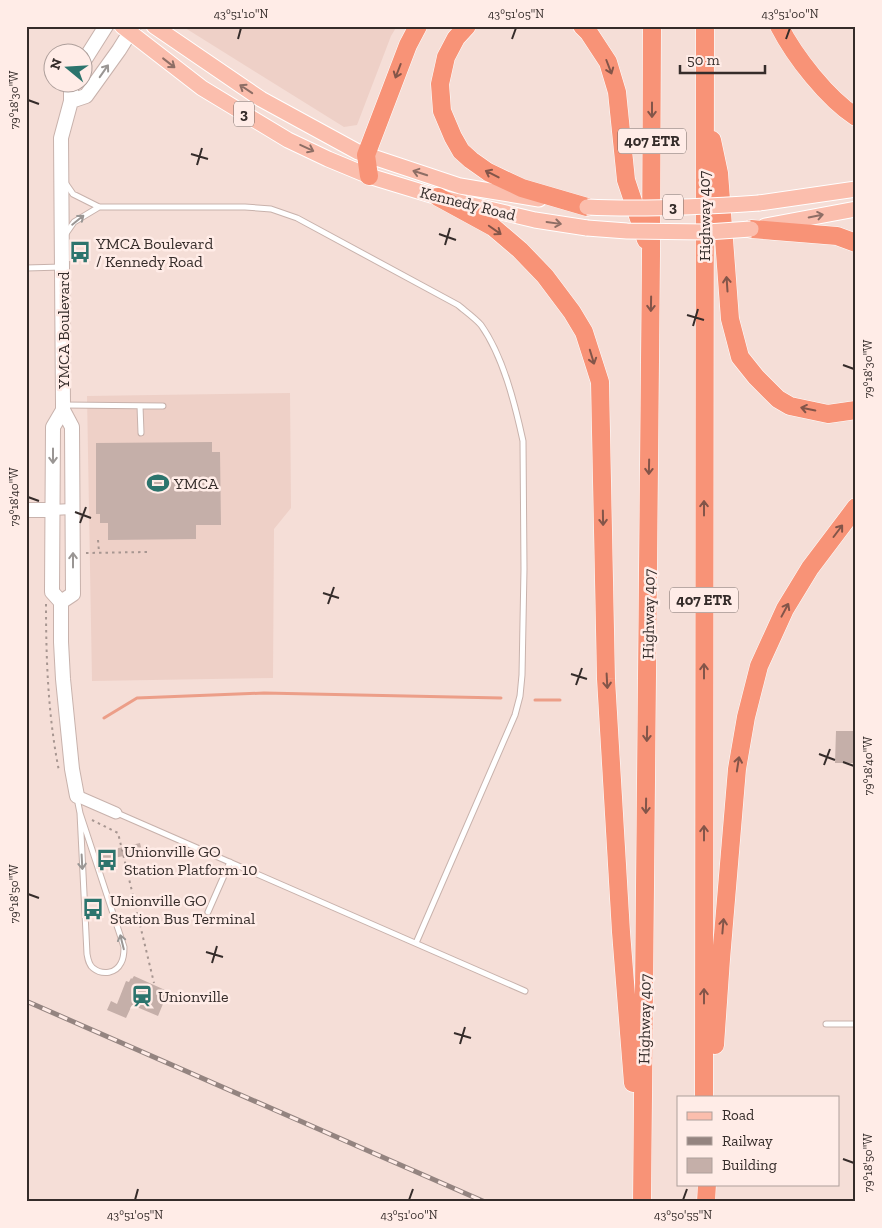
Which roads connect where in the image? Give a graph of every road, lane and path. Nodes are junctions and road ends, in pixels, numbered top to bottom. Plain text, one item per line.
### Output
1 (106, 26) edge
2 (154, 26) edge
3 (418, 26) edge
4 (467, 26) edge
5 (582, 26) edge
6 (652, 26) edge
7 (705, 26) edge
8 (778, 26) edge
9 (129, 29) edge
10 (92, 48) edge
11 (71, 92) edge
12 (71, 101) junction
13 (704, 103) junction
14 (856, 117) edge
15 (366, 154) junction
16 (369, 176) junction
17 (61, 177) junction
18 (856, 189) edge
19 (438, 197) junction
20 (99, 206) junction
21 (587, 207) junction
22 (856, 209) edge
23 (751, 229) junction
24 (62, 240) junction
25 (856, 243) edge
26 (651, 255) junction
27 (62, 267) junction
28 (26, 268) edge
29 (140, 406) junction
30 (163, 406) dead end
31 (63, 408) junction
32 (856, 410) edge
33 (141, 433) dead end
34 (856, 507) edge
35 (72, 509) junction
36 (26, 510) edge
37 (52, 510) junction
38 (98, 540) dead end
39 (148, 552) dead end
40 (86, 553) dead end
41 (99, 553) junction
42 (61, 602) junction
43 (77, 796) junction
44 (116, 813) joint
45 (80, 814) junction
46 (230, 862) junction
47 (208, 912) dead end
48 (416, 943) junction
49 (524, 991) dead end
50 (826, 1024) dead end
51 (856, 1024) edge
52 (704, 1096) edge
53 (712, 1096) edge
54 (706, 1186) edge
55 (642, 1199) edge
56 (705, 1202) edge

1 - 10 main road
15 -> 2 main road, Kennedy Road / 3
3 -> 15 highway
21 -> 4 highway
5 -> 26 highway
6 -> 26 highway, Highway 407 / 407 ETR
7 - 13 highway, Highway 407 / 407 ETR
8 - 14 highway
12 -> 9 main road
9 -> 16 main road, Kennedy Road / 3
11 - 12 main road, YMCA Boulevard
12 - 17 main road, YMCA Boulevard
32 -> 13 highway
52 -> 13 highway, Highway 407 / 407 ETR
15 - 16 highway
21 -> 15 main road, Kennedy Road / 3
16 - 19 main road, Kennedy Road / 3
17 - 20 lane
17 - 24 main road, YMCA Boulevard
18 - 21 main road, Kennedy Road / 3, bridge
19 -> 23 main road, Kennedy Road / 3, bridge
19 -> 55 highway
24 -> 20 lane
20 - 48 lane
23 -> 22 main road, Kennedy Road / 3
23 - 25 highway
24 - 27 main road, YMCA Boulevard
26 -> 55 highway, Highway 407 / 407 ETR
27 - 28 lane
27 - 31 main road, YMCA Boulevard
29 - 30 lane
29 - 31 lane
29 - 33 lane
31 - 35 main road, YMCA Boulevard
31 -> 37 main road, YMCA Boulevard
53 -> 34 highway
35 - 37 street
42 -> 35 main road, YMCA Boulevard
36 - 37 main road
37 - 42 main road, YMCA Boulevard
38 - 41 path
39 - 41 path
40 - 41 path
42 - 43 main road, YMCA Boulevard
43 - 44 street
43 - 45 lane
44 - 46 lane
45 -> 45 lane
46 - 47 lane
46 - 48 lane
48 - 49 lane
50 - 51 lane
54 - 56 highway

